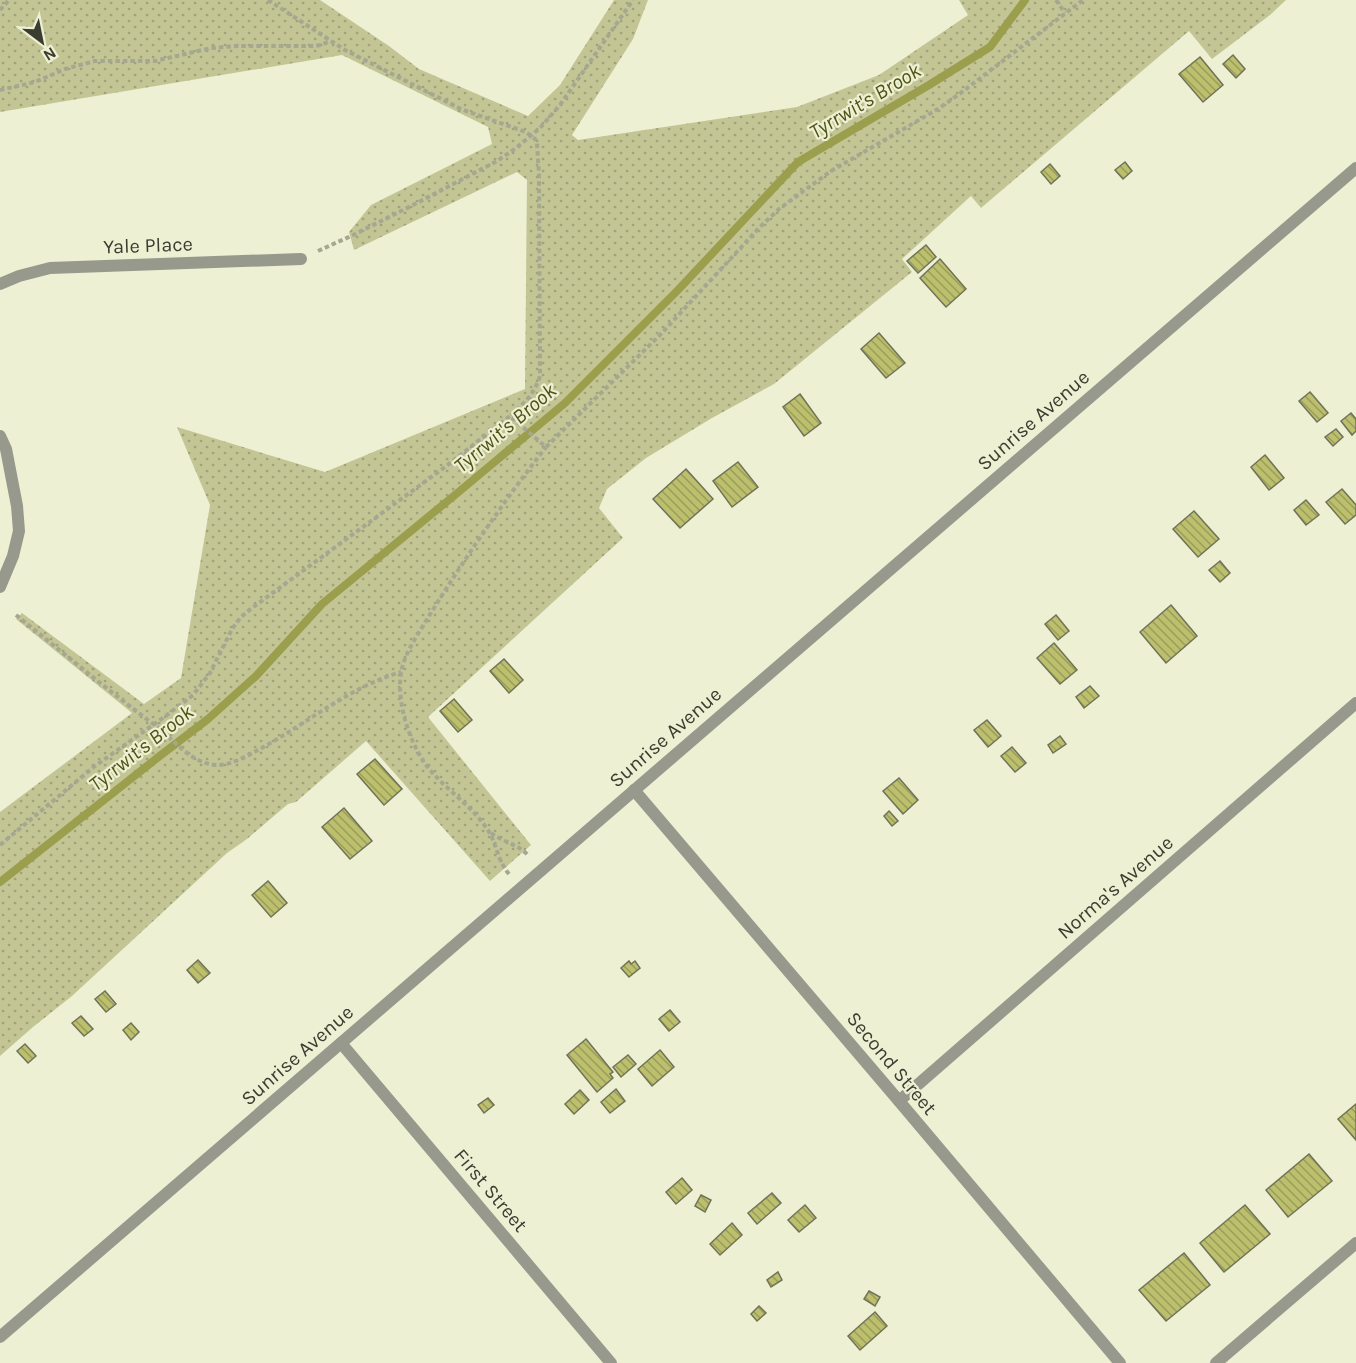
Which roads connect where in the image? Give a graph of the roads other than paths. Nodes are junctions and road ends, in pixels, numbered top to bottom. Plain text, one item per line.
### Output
1 (1356, 168) edge
2 (301, 259) road end
3 (0, 284) edge
4 (0, 435) edge
5 (0, 587) edge
6 (1356, 703) edge
7 (634, 790) junction
8 (341, 1043) junction
9 (899, 1101) junction
10 (1356, 1243) edge
11 (0, 1337) edge
12 (611, 1363) edge
13 (1120, 1363) edge
14 (1216, 1363) edge

1 - 7 street, Sunrise Avenue
2 - 3 street, Yale Place
4 - 5 street
6 - 9 street, Norma's Avenue
7 - 8 street, Sunrise Avenue
7 - 9 street, Second Street
8 - 11 street, Sunrise Avenue
8 - 12 street, First Street
9 - 13 street, Second Street
10 - 14 street

